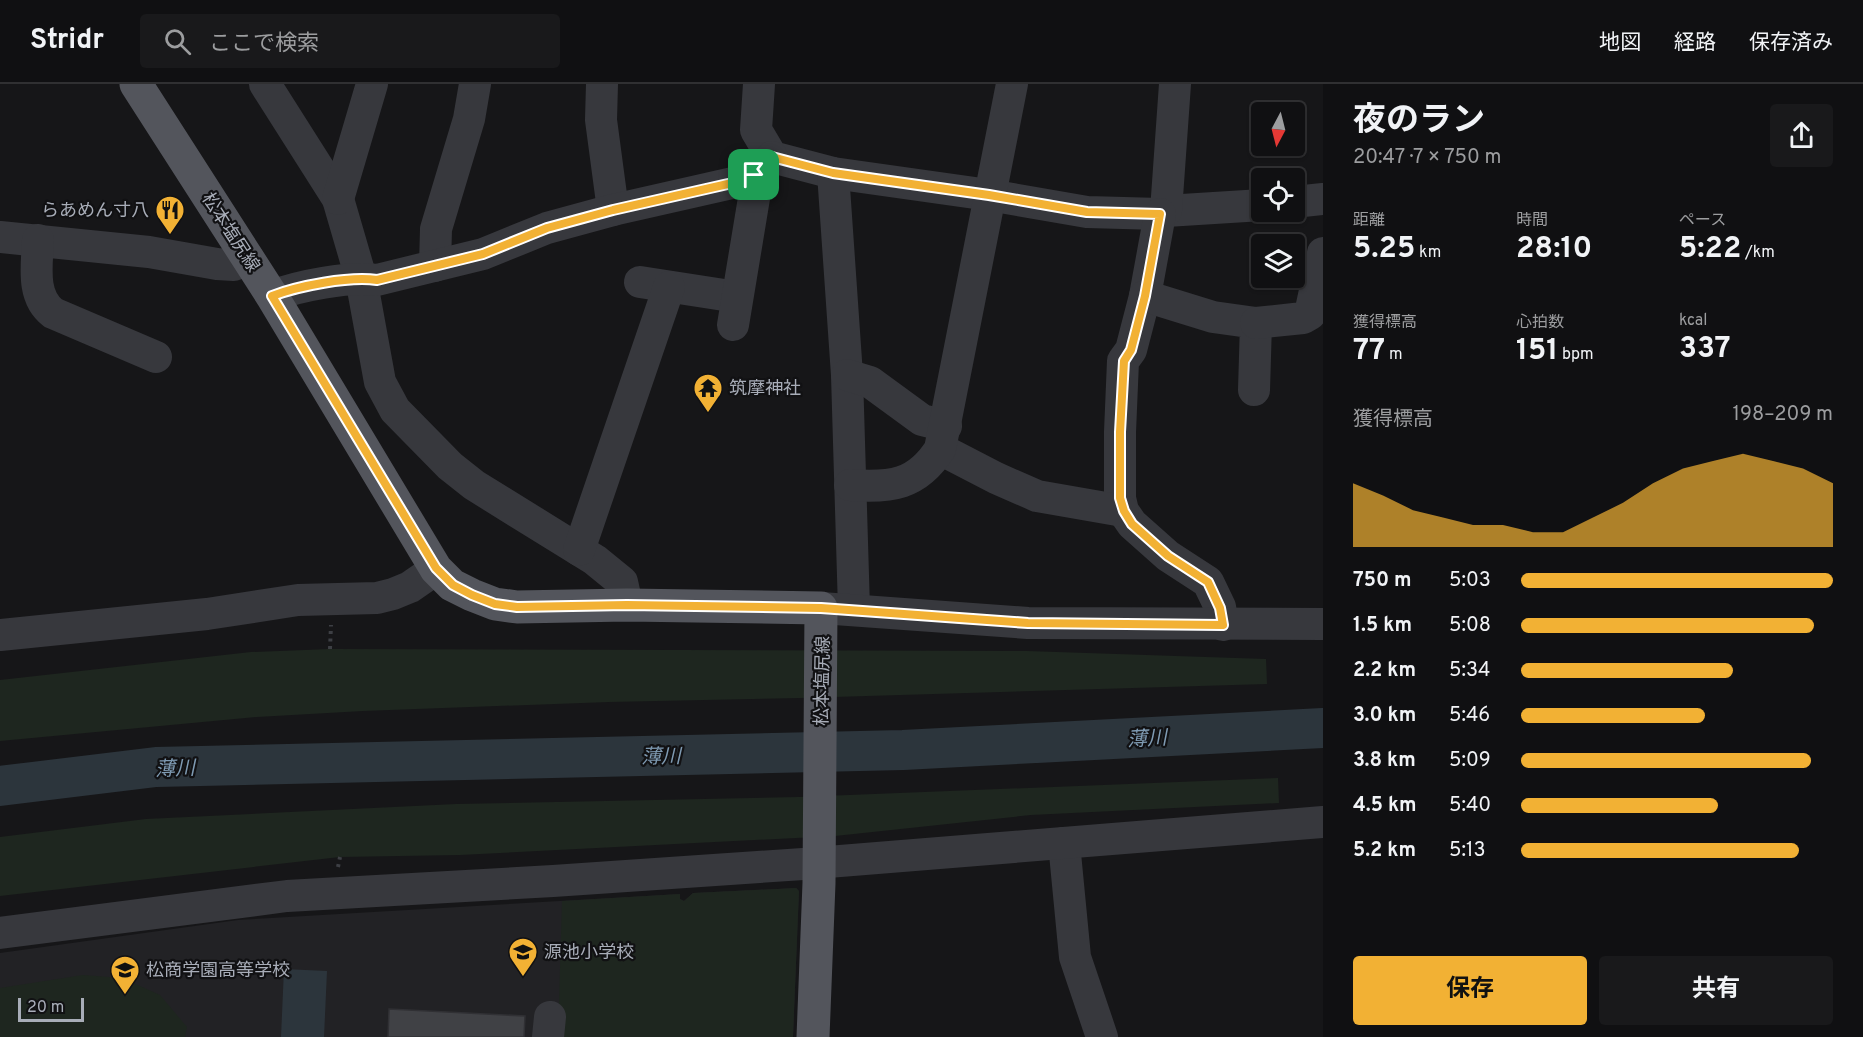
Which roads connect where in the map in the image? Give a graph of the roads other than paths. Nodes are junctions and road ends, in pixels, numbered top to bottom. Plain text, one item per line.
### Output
1 (136, 84) edge
2 (265, 84) edge
3 (372, 84) edge
4 (475, 84) edge
5 (602, 84) edge
6 (759, 84) edge
7 (1012, 84) edge
8 (1175, 84) edge
9 (763, 166) junction
10 (833, 173) junction
11 (989, 195) junction
12 (338, 199) junction
13 (1323, 199) edge
14 (1305, 201) edge
15 (1251, 206) edge
16 (613, 210) junction
17 (1163, 212) junction
18 (0, 237) edge
19 (38, 240) junction
20 (1323, 253) edge
21 (248, 258) junction
22 (435, 266) junction
23 (361, 278) junction
24 (272, 296) junction
25 (1145, 296) junction
26 (1256, 323) junction
27 (156, 357) dead end
28 (847, 375) junction
29 (1254, 390) dead end
30 (943, 437) junction
31 (850, 485) junction
32 (1124, 511) junction
33 (579, 550) junction
34 (436, 568) junction
35 (627, 605) junction
36 (854, 609) junction
37 (822, 622) junction
38 (1323, 624) edge
39 (1223, 625) junction
40 (0, 635) edge
41 (1323, 822) edge
42 (1064, 843) junction
43 (820, 852) junction
44 (0, 933) edge
45 (813, 1037) edge
46 (1102, 1037) edge

1 - 21 main road, 松本塩尻線
2 - 12 street
3 - 12 street
4 - 22 street
5 - 16 street
6 - 9 street
7 - 11 street
8 - 17 street
9 - 10 street
9 - 16 street
9 - 33 street
10 - 11 street
10 - 28 street
11 - 17 street
11 - 30 street
12 - 23 street
13 - 14 street
15 - 17 street
16 - 22 street
17 - 25 street
18 - 19 street
19 - 21 street
19 - 27 street
20 - 26 street
21 - 24 main road, 松本塩尻線
22 - 23 street
23 - 24 street
23 - 33 street
24 - 34 main road, 松本塩尻線
25 - 26 street
25 - 32 street
26 - 29 street
28 - 30 street
28 - 31 street
30 - 31 street
30 - 32 street
31 - 36 street
32 - 39 street
33 - 35 street
34 - 35 main road, 松本塩尻線
34 - 40 street
35 - 37 main road, 松本塩尻線
36 - 37 street
36 - 39 street
37 - 43 main road, 松本塩尻線
38 - 39 street
41 - 42 street
42 - 43 street
42 - 46 street
43 - 44 street
43 - 45 main road, 松本塩尻線

